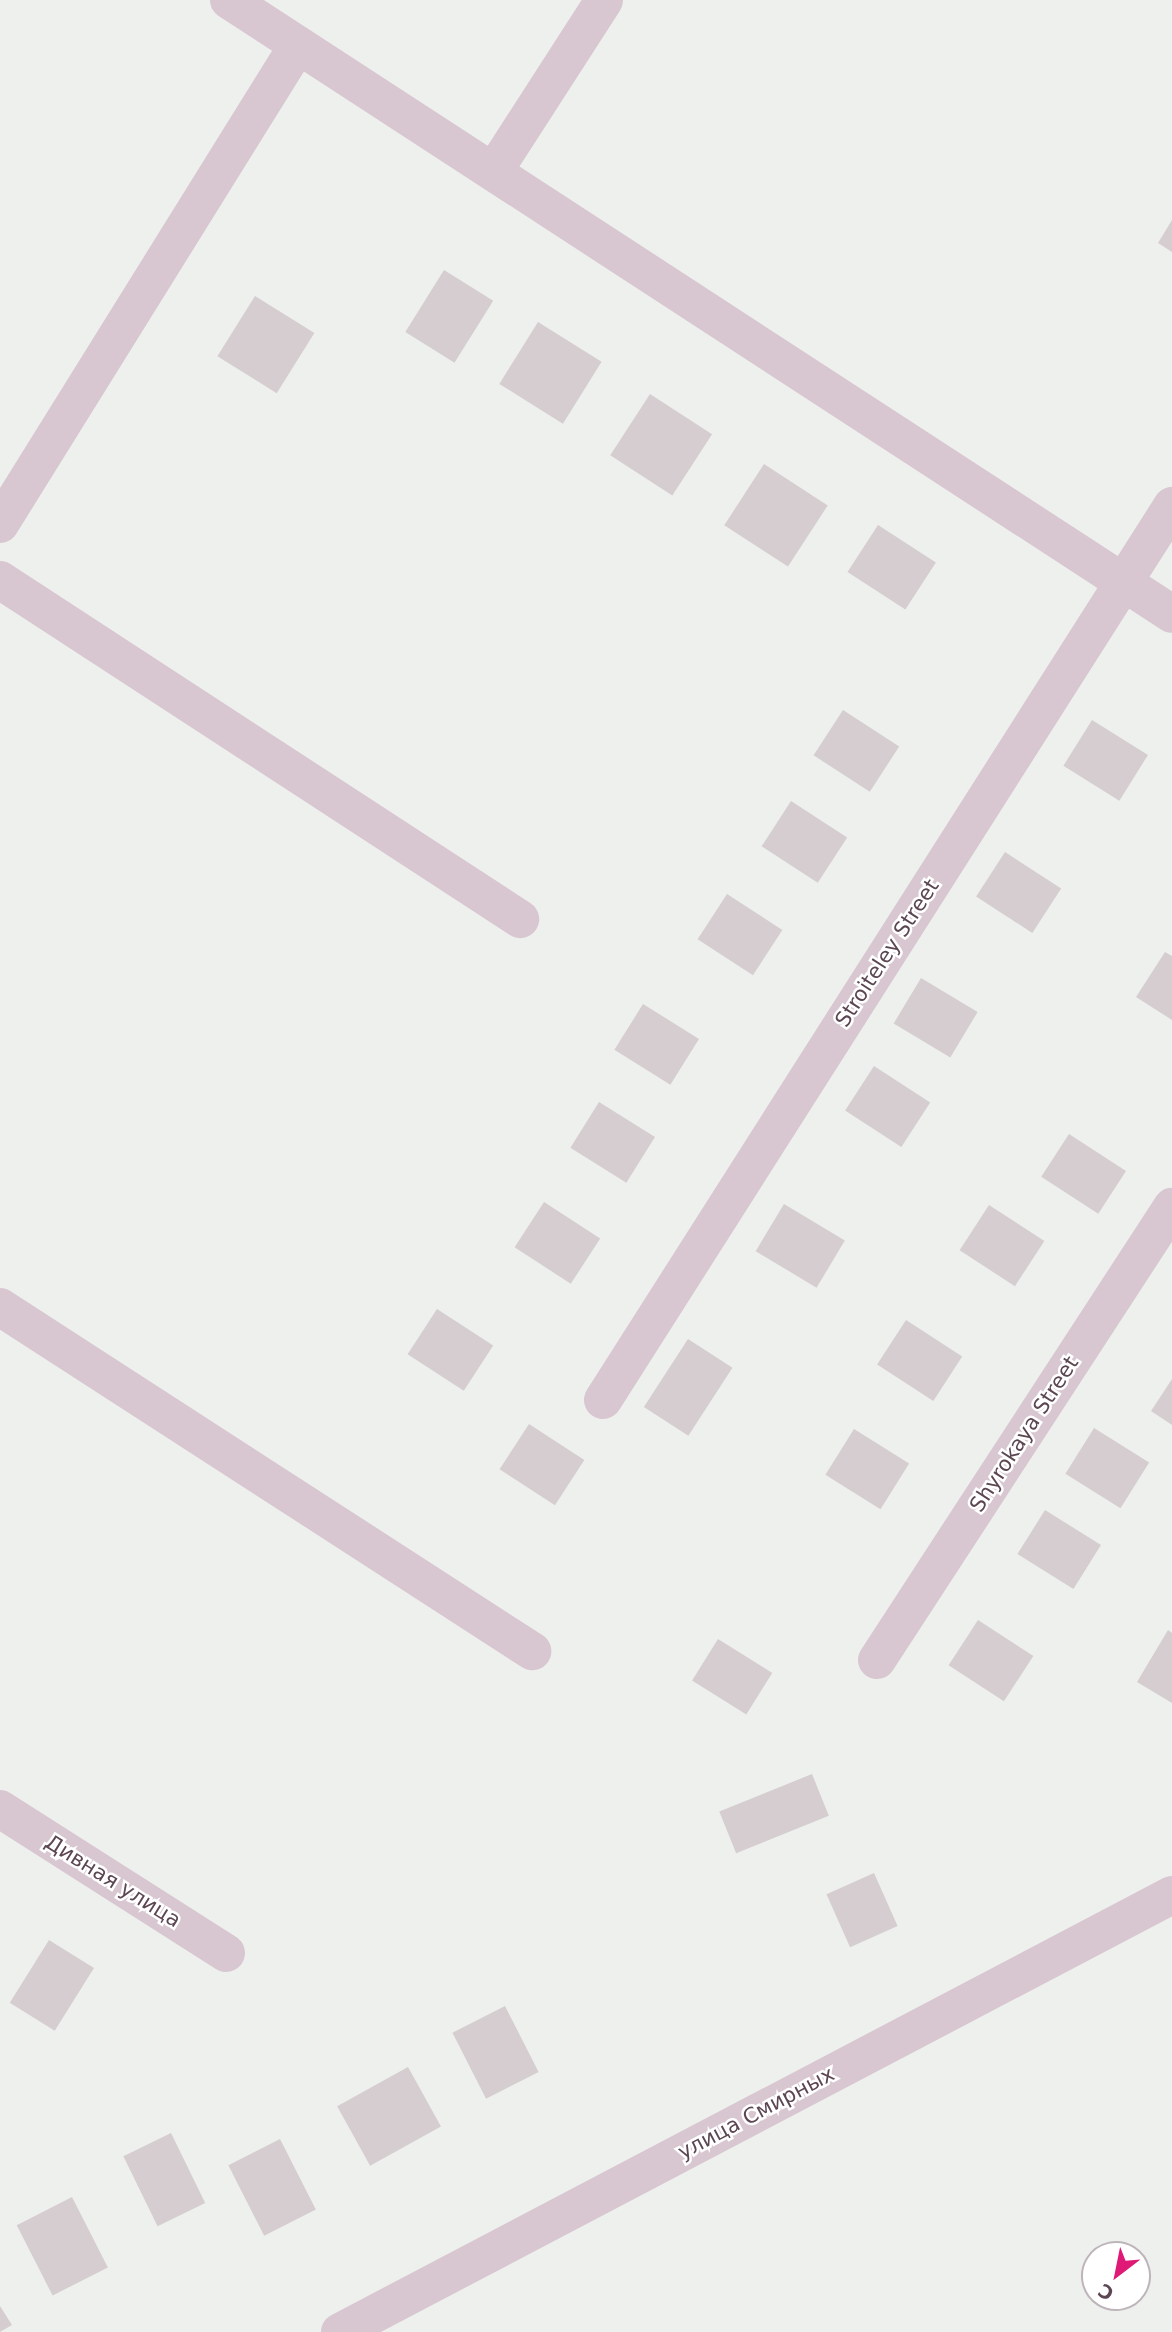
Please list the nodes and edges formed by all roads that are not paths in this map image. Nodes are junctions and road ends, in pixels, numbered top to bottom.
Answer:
1 (229, 0) edge
2 (604, 0) edge
3 (298, 46) junction
4 (494, 171) junction
5 (1172, 506) edge
6 (0, 524) edge
7 (0, 580) edge
8 (1124, 582) junction
9 (1172, 614) edge
10 (520, 919) dead end
11 (1172, 1208) edge
12 (0, 1307) edge
13 (603, 1400) dead end
14 (532, 1651) dead end
15 (877, 1660) dead end
16 (0, 1809) edge
17 (1172, 1895) edge
18 (226, 1953) dead end
19 (340, 2332) edge

1 - 3 street
2 - 4 street
3 - 4 street
3 - 6 street
4 - 8 street
5 - 8 street, Stroiteley Street
7 - 10 street
8 - 9 street
8 - 13 street, Stroiteley Street
11 - 15 street, Shyrokaya Street
12 - 14 street
16 - 18 street, Дивная улица
17 - 19 street, улица Смирных

